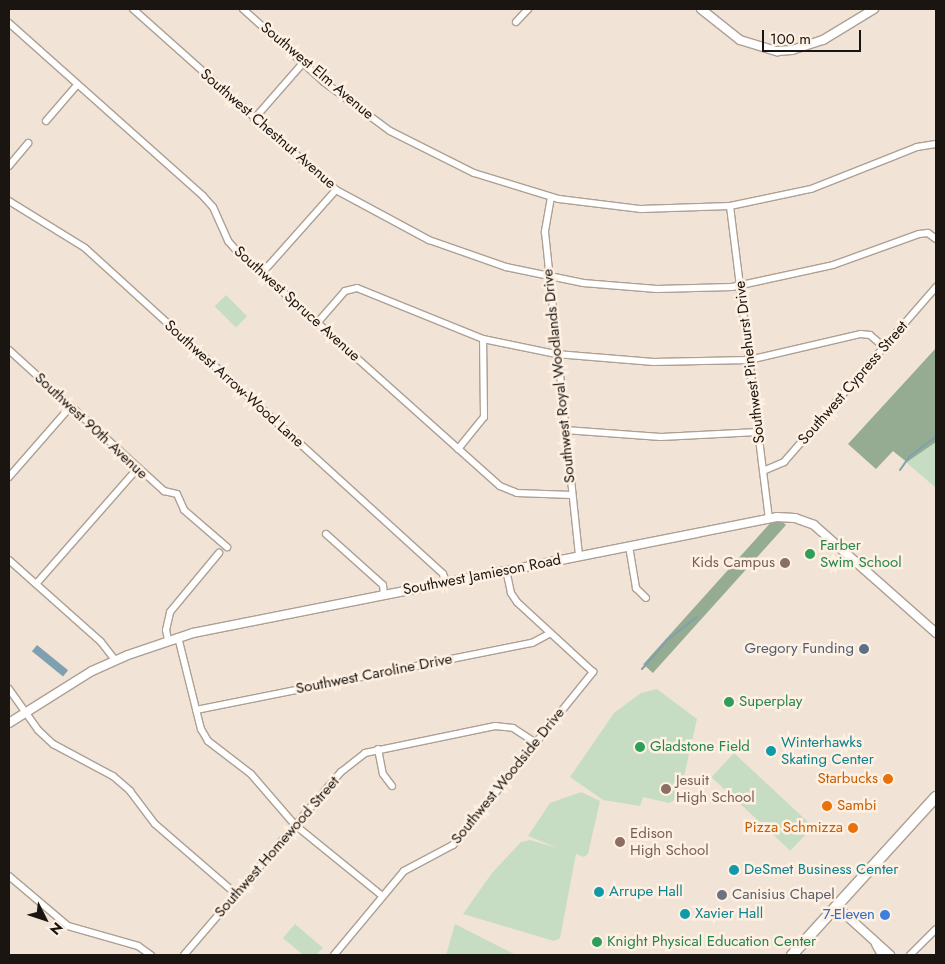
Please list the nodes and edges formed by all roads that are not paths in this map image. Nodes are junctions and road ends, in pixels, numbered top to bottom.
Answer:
1 (133, 9) edge
2 (243, 9) edge
3 (528, 9) edge
4 (701, 9) edge
5 (874, 9) edge
6 (516, 22) dead end
7 (9, 23) edge
8 (303, 63) junction
9 (77, 85) junction
10 (254, 119) junction
11 (46, 121) dead end
12 (28, 143) dead end
13 (936, 144) edge
14 (9, 166) edge
15 (336, 190) junction
16 (551, 197) junction
17 (9, 201) edge
18 (730, 206) junction
19 (936, 239) edge
20 (263, 272) junction
21 (549, 278) junction
22 (740, 286) junction
23 (936, 287) edge
24 (318, 322) junction
25 (484, 339) junction
26 (884, 347) junction
27 (9, 350) edge
28 (556, 354) junction
29 (749, 360) junction
30 (70, 407) junction
31 (565, 430) junction
32 (758, 432) junction
33 (458, 449) junction
34 (137, 469) junction
35 (763, 471) junction
36 (9, 477) edge
37 (572, 495) junction
38 (769, 518) junction
39 (326, 534) dead end
40 (629, 546) junction
41 (227, 547) dead end
42 (219, 554) dead end
43 (579, 556) junction
44 (9, 560) edge
45 (506, 570) junction
46 (446, 581) junction
47 (36, 584) junction
48 (384, 594) junction
49 (646, 598) dead end
50 (936, 632) edge
51 (551, 633) junction
52 (178, 637) junction
53 (168, 640) junction
54 (115, 660) junction
55 (9, 689) edge
56 (196, 710) junction
57 (25, 713) junction
58 (9, 723) edge
59 (536, 742) junction
60 (378, 749) junction
61 (392, 786) dead end
62 (936, 797) edge
63 (295, 825) junction
64 (9, 876) edge
65 (236, 894) junction
66 (381, 896) junction
67 (836, 906) junction
68 (936, 929) edge
69 (876, 944) junction
70 (151, 955) edge
71 (184, 955) edge
72 (334, 955) edge
73 (792, 955) edge
74 (882, 955) edge
75 (890, 955) edge
76 (910, 955) edge

1 - 10 street, Southwest Chestnut Avenue
2 - 8 street, Southwest Elm Avenue
3 - 6 street
4 - 5 street
7 - 9 street, Southwest Spruce Avenue
8 - 10 street
8 - 16 street, Southwest Elm Avenue
9 - 11 street
9 - 20 street, Southwest Spruce Avenue
10 - 15 street, Southwest Chestnut Avenue
12 - 14 street
13 - 18 street, Southwest Elm Avenue
15 - 20 street
15 - 21 street, Southwest Chestnut Avenue
16 - 18 street, Southwest Elm Avenue
16 - 21 street, Southwest Royal Woodlands Drive
17 - 46 street, Southwest Arrow-Wood Lane
18 - 22 street, Southwest Pinehurst Drive
19 - 22 street, Southwest Chestnut Avenue
20 - 24 street, Southwest Spruce Avenue
21 - 22 street, Southwest Chestnut Avenue
21 - 28 street, Southwest Royal Woodlands Drive
22 - 29 street, Southwest Pinehurst Drive
23 - 26 street, Southwest Cypress Street
24 - 25 street
24 - 33 street, Southwest Spruce Avenue
25 - 28 street
25 - 33 street
26 - 29 street
26 - 35 street, Southwest Cypress Street
27 - 30 street, Southwest 90th Avenue
28 - 29 street
28 - 31 street, Southwest Royal Woodlands Drive
29 - 32 street, Southwest Pinehurst Drive
30 - 34 street, Southwest 90th Avenue
30 - 36 street
31 - 32 street
31 - 37 street, Southwest Royal Woodlands Drive
32 - 35 street, Southwest Pinehurst Drive
33 - 37 street, Southwest Spruce Avenue
34 - 41 street, Southwest 90th Avenue
34 - 47 street
35 - 38 street, Southwest Pinehurst Drive
37 - 43 street, Southwest Royal Woodlands Drive
38 - 40 street, Southwest Jamieson Road
38 - 50 street, Southwest Jamieson Road
39 - 48 street
40 - 43 street, Southwest Jamieson Road
40 - 49 street
42 - 53 street
43 - 45 street, Southwest Jamieson Road
44 - 47 street
45 - 46 street, Southwest Jamieson Road
45 - 51 street
46 - 48 street, Southwest Jamieson Road
47 - 54 street
48 - 52 street, Southwest Jamieson Road
51 - 56 street, Southwest Caroline Drive
51 - 59 street, Southwest Woodside Drive
52 - 53 street, Southwest Jamieson Road
52 - 56 street
53 - 54 street, Southwest Jamieson Road
54 - 57 street, Southwest Jamieson Road
55 - 57 street
56 - 63 street
57 - 58 street, Southwest Jamieson Road
57 - 65 street
59 - 60 street, Southwest Homewood Street
59 - 66 street, Southwest Woodside Drive
60 - 61 street
60 - 63 street, Southwest Homewood Street
62 - 67 main road
63 - 65 street, Southwest Homewood Street
63 - 66 street
64 - 70 street
65 - 71 street, Southwest Homewood Street
66 - 72 street, Southwest Woodside Drive
67 - 69 street
67 - 73 main road
68 - 76 street
69 - 74 street
69 - 75 street

